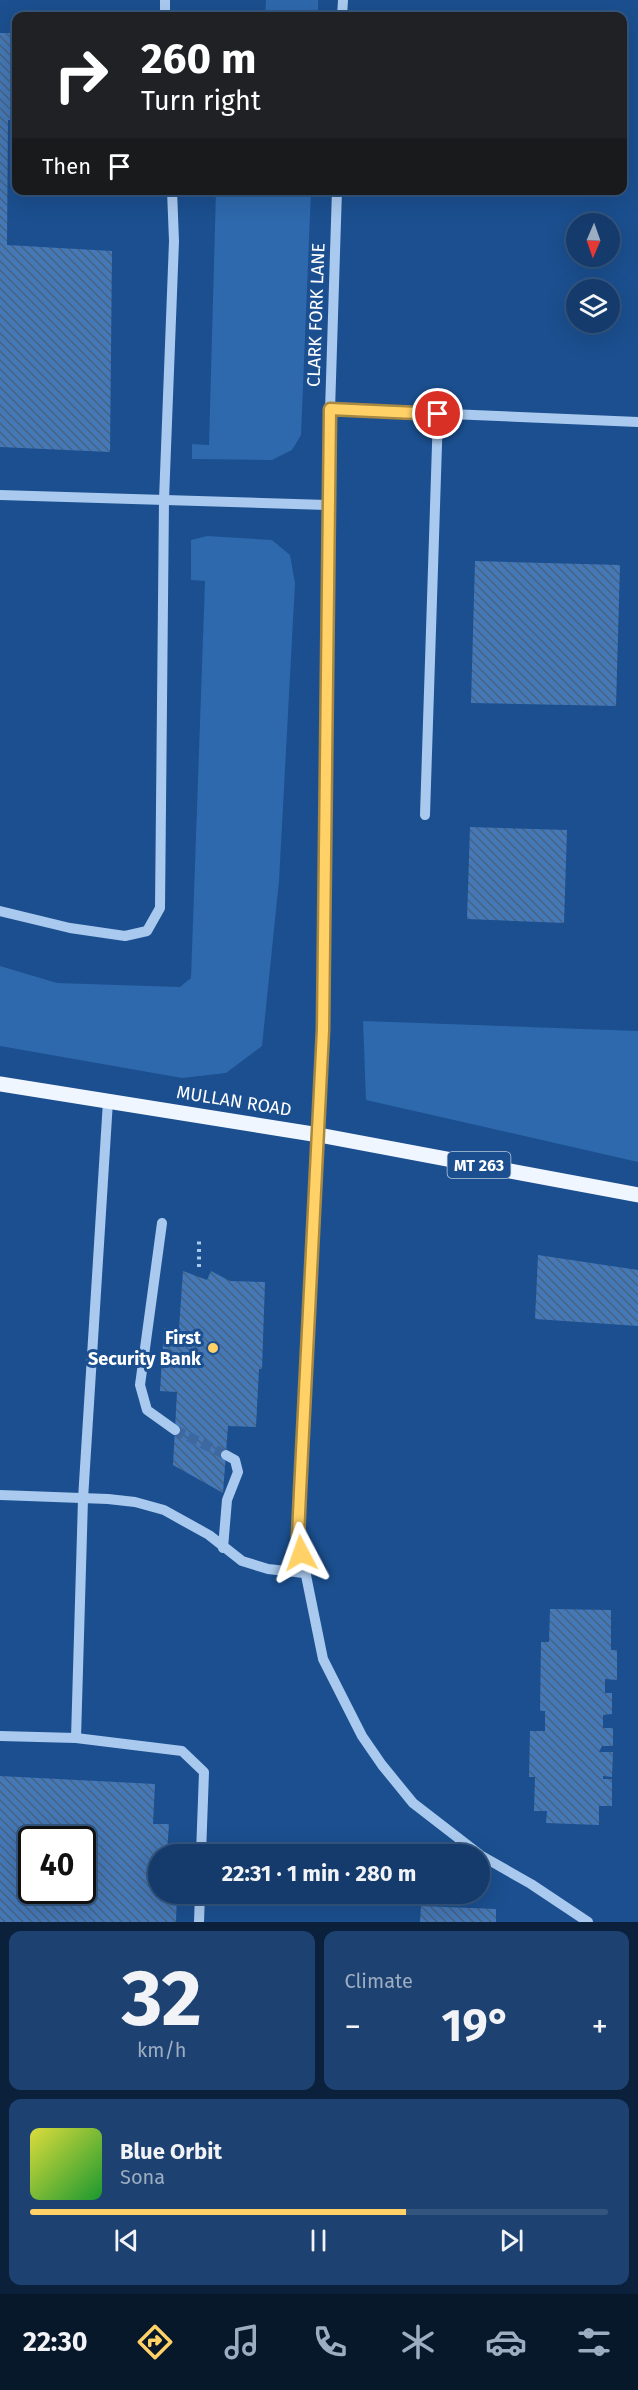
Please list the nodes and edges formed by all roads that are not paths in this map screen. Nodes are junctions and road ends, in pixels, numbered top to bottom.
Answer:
1 (172, 195) edge
2 (337, 195) edge
3 (330, 409) junction
4 (438, 414) junction
5 (638, 422) edge
6 (0, 495) edge
7 (164, 500) junction
8 (327, 505) junction
9 (425, 815) dead end
10 (0, 911) edge
11 (0, 1084) edge
12 (108, 1101) junction
13 (319, 1135) junction
14 (638, 1195) edge
15 (162, 1223) dead end
16 (175, 1430) tunnel mouth
17 (226, 1455) tunnel mouth
18 (0, 1495) edge
19 (83, 1499) junction
20 (223, 1548) junction
21 (304, 1573) junction
22 (0, 1736) edge
23 (76, 1738) junction
24 (201, 1844) edge
25 (466, 1844) edge
26 (490, 1860) edge
27 (200, 1904) edge
28 (199, 1922) edge
29 (588, 1922) edge

1 - 7 street
2 - 3 street, CLARK FORK LANE
3 - 4 street
3 - 8 street, CLARK FORK LANE
4 - 5 street
4 - 9 street
6 - 7 street
7 - 8 street
7 - 10 street
8 - 13 street, CLARK FORK LANE
11 - 12 main road, MULLAN ROAD / MT 263
12 - 13 main road, MULLAN ROAD / MT 263
12 - 19 street
13 - 14 main road, MULLAN ROAD / MT 263
13 - 21 street, CLARK FORK LANE
15 - 16 street
17 - 20 street
18 - 19 street
19 - 20 street
19 - 23 street
20 - 21 street
21 - 25 street, CLARK FORK LANE
22 - 23 street
23 - 24 street
26 - 29 street, CLARK FORK LANE
27 - 28 street

